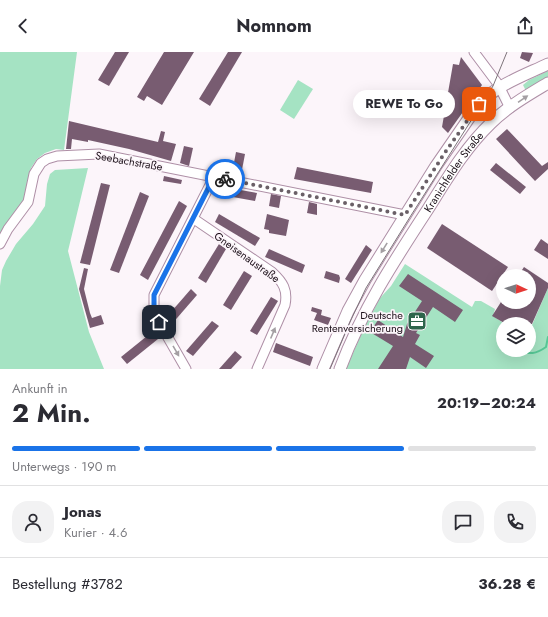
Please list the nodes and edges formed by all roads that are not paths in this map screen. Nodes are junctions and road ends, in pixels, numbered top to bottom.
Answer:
1 (474, 52) edge
2 (548, 64) edge
3 (548, 83) edge
4 (500, 88) junction
5 (510, 108) junction
6 (214, 177) junction
7 (405, 215) junction
8 (194, 219) junction
9 (419, 223) junction
10 (0, 244) edge
11 (186, 369) edge
12 (258, 369) edge
13 (323, 369) edge
14 (340, 369) edge

1 - 4 street
2 - 4 main road, Kranichfelder Straße
5 -> 3 main road, Kranichfelder Straße
4 - 5 street
4 - 7 main road, Kranichfelder Straße
5 - 9 main road, Kranichfelder Straße
6 - 7 street, Seebachstraße
6 - 8 street
6 - 10 street, Seebachstraße
7 - 9 main road
7 -> 13 main road, Kranichfelder Straße
8 -> 11 street
12 -> 8 street, Gneisenaustraße
9 - 14 main road, Kranichfelder Straße

